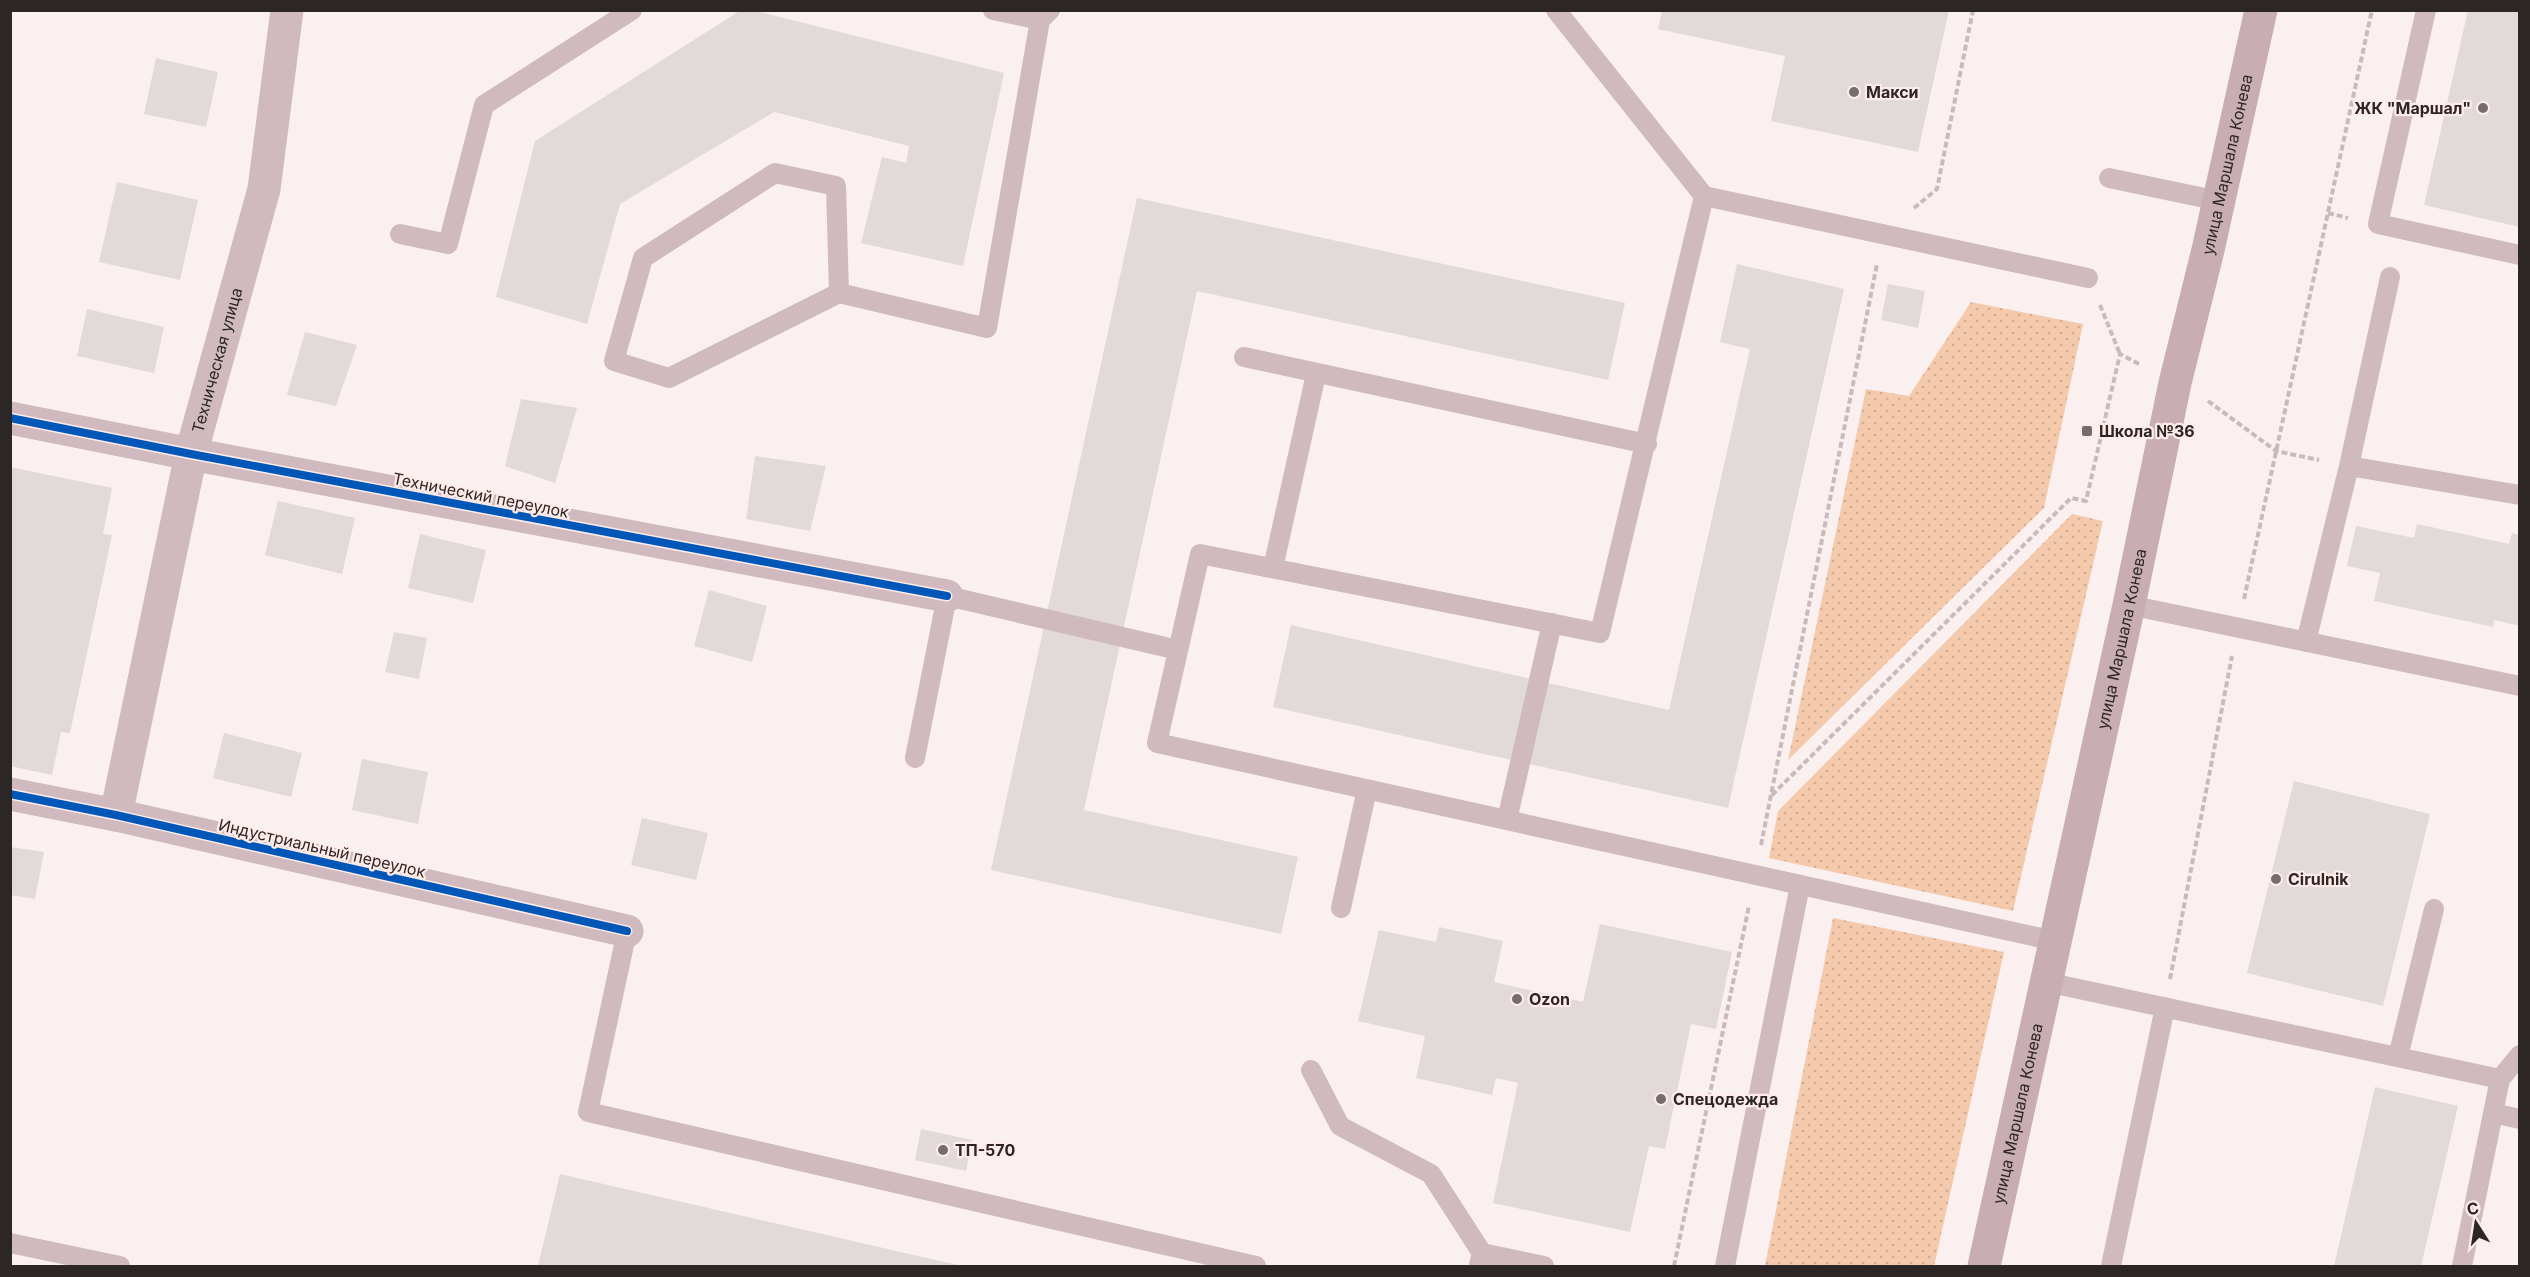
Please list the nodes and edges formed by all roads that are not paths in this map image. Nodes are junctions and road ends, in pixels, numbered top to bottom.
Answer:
1 (287, 10) edge
2 (632, 10) edge
3 (993, 10) edge
4 (1556, 10) edge
5 (2261, 10) edge
6 (2426, 10) edge
7 (1045, 15) edge
8 (2109, 178) dead end
9 (1704, 196) junction
10 (2219, 201) junction
11 (400, 234) dead end
12 (2520, 255) edge
13 (2390, 277) dead end
14 (2088, 278) road end
15 (839, 293) junction
16 (1244, 357) dead end
17 (1316, 374) junction
18 (10, 418) edge
19 (1647, 444) junction
20 (191, 454) junction
21 (2349, 466) junction
22 (2520, 495) edge
23 (1273, 568) junction
24 (947, 596) junction
25 (2129, 605) junction
26 (1552, 623) junction
27 (2306, 642) junction
28 (1178, 650) junction
29 (2520, 686) edge
30 (915, 758) dead end
31 (1367, 789) junction
32 (10, 794) edge
33 (116, 815) junction
34 (1507, 820) junction
35 (1800, 885) junction
36 (1341, 908) dead end
37 (2434, 909) dead end
38 (627, 931) joint
39 (2055, 941) junction
40 (2046, 982) junction
41 (2165, 1007) junction
42 (2520, 1055) edge
43 (2398, 1057) junction
44 (1311, 1070) dead end
45 (2500, 1079) junction
46 (2493, 1113) junction
47 (2520, 1119) edge
48 (10, 1242) edge
49 (1480, 1260) edge
50 (120, 1266) edge
51 (1257, 1266) edge
52 (1544, 1266) edge
53 (1725, 1266) edge
54 (1984, 1266) edge
55 (2111, 1266) edge
56 (2462, 1266) edge

1 - 20 street, Техническая улица
2 - 11 lane
3 - 7 lane
4 - 9 lane
5 - 10 main road, улица Маршала Конева
6 - 12 lane
7 - 15 lane
8 - 10 lane
9 - 14 lane
9 - 19 lane
10 - 25 main road, улица Маршала Конева
13 - 21 lane
15 - 15 lane
16 - 17 lane
17 - 19 lane
17 - 23 lane
18 - 20 street, Технический переулок
19 - 26 lane
20 - 24 street, Технический переулок
20 - 33 street, Техническая улица
21 - 22 lane
21 - 27 lane
23 - 26 lane
23 - 28 lane
24 - 28 lane
24 - 30 lane
25 - 27 lane
25 - 39 main road, улица Маршала Конева
26 - 34 lane
27 - 29 lane
28 - 31 lane
31 - 34 lane
31 - 36 lane
32 - 33 street, Индустриальный переулок
33 - 38 street, Индустриальный переулок
34 - 35 lane
35 - 39 lane
35 - 53 lane
37 - 43 lane
38 - 51 lane
39 - 40 main road, улица Маршала Конева
40 - 41 lane
40 - 54 main road, улица Маршала Конева
41 - 43 lane
41 - 55 lane
42 - 45 lane
43 - 45 lane
44 - 49 lane
45 - 46 lane
46 - 47 lane
46 - 56 lane
48 - 50 lane
49 - 52 lane

